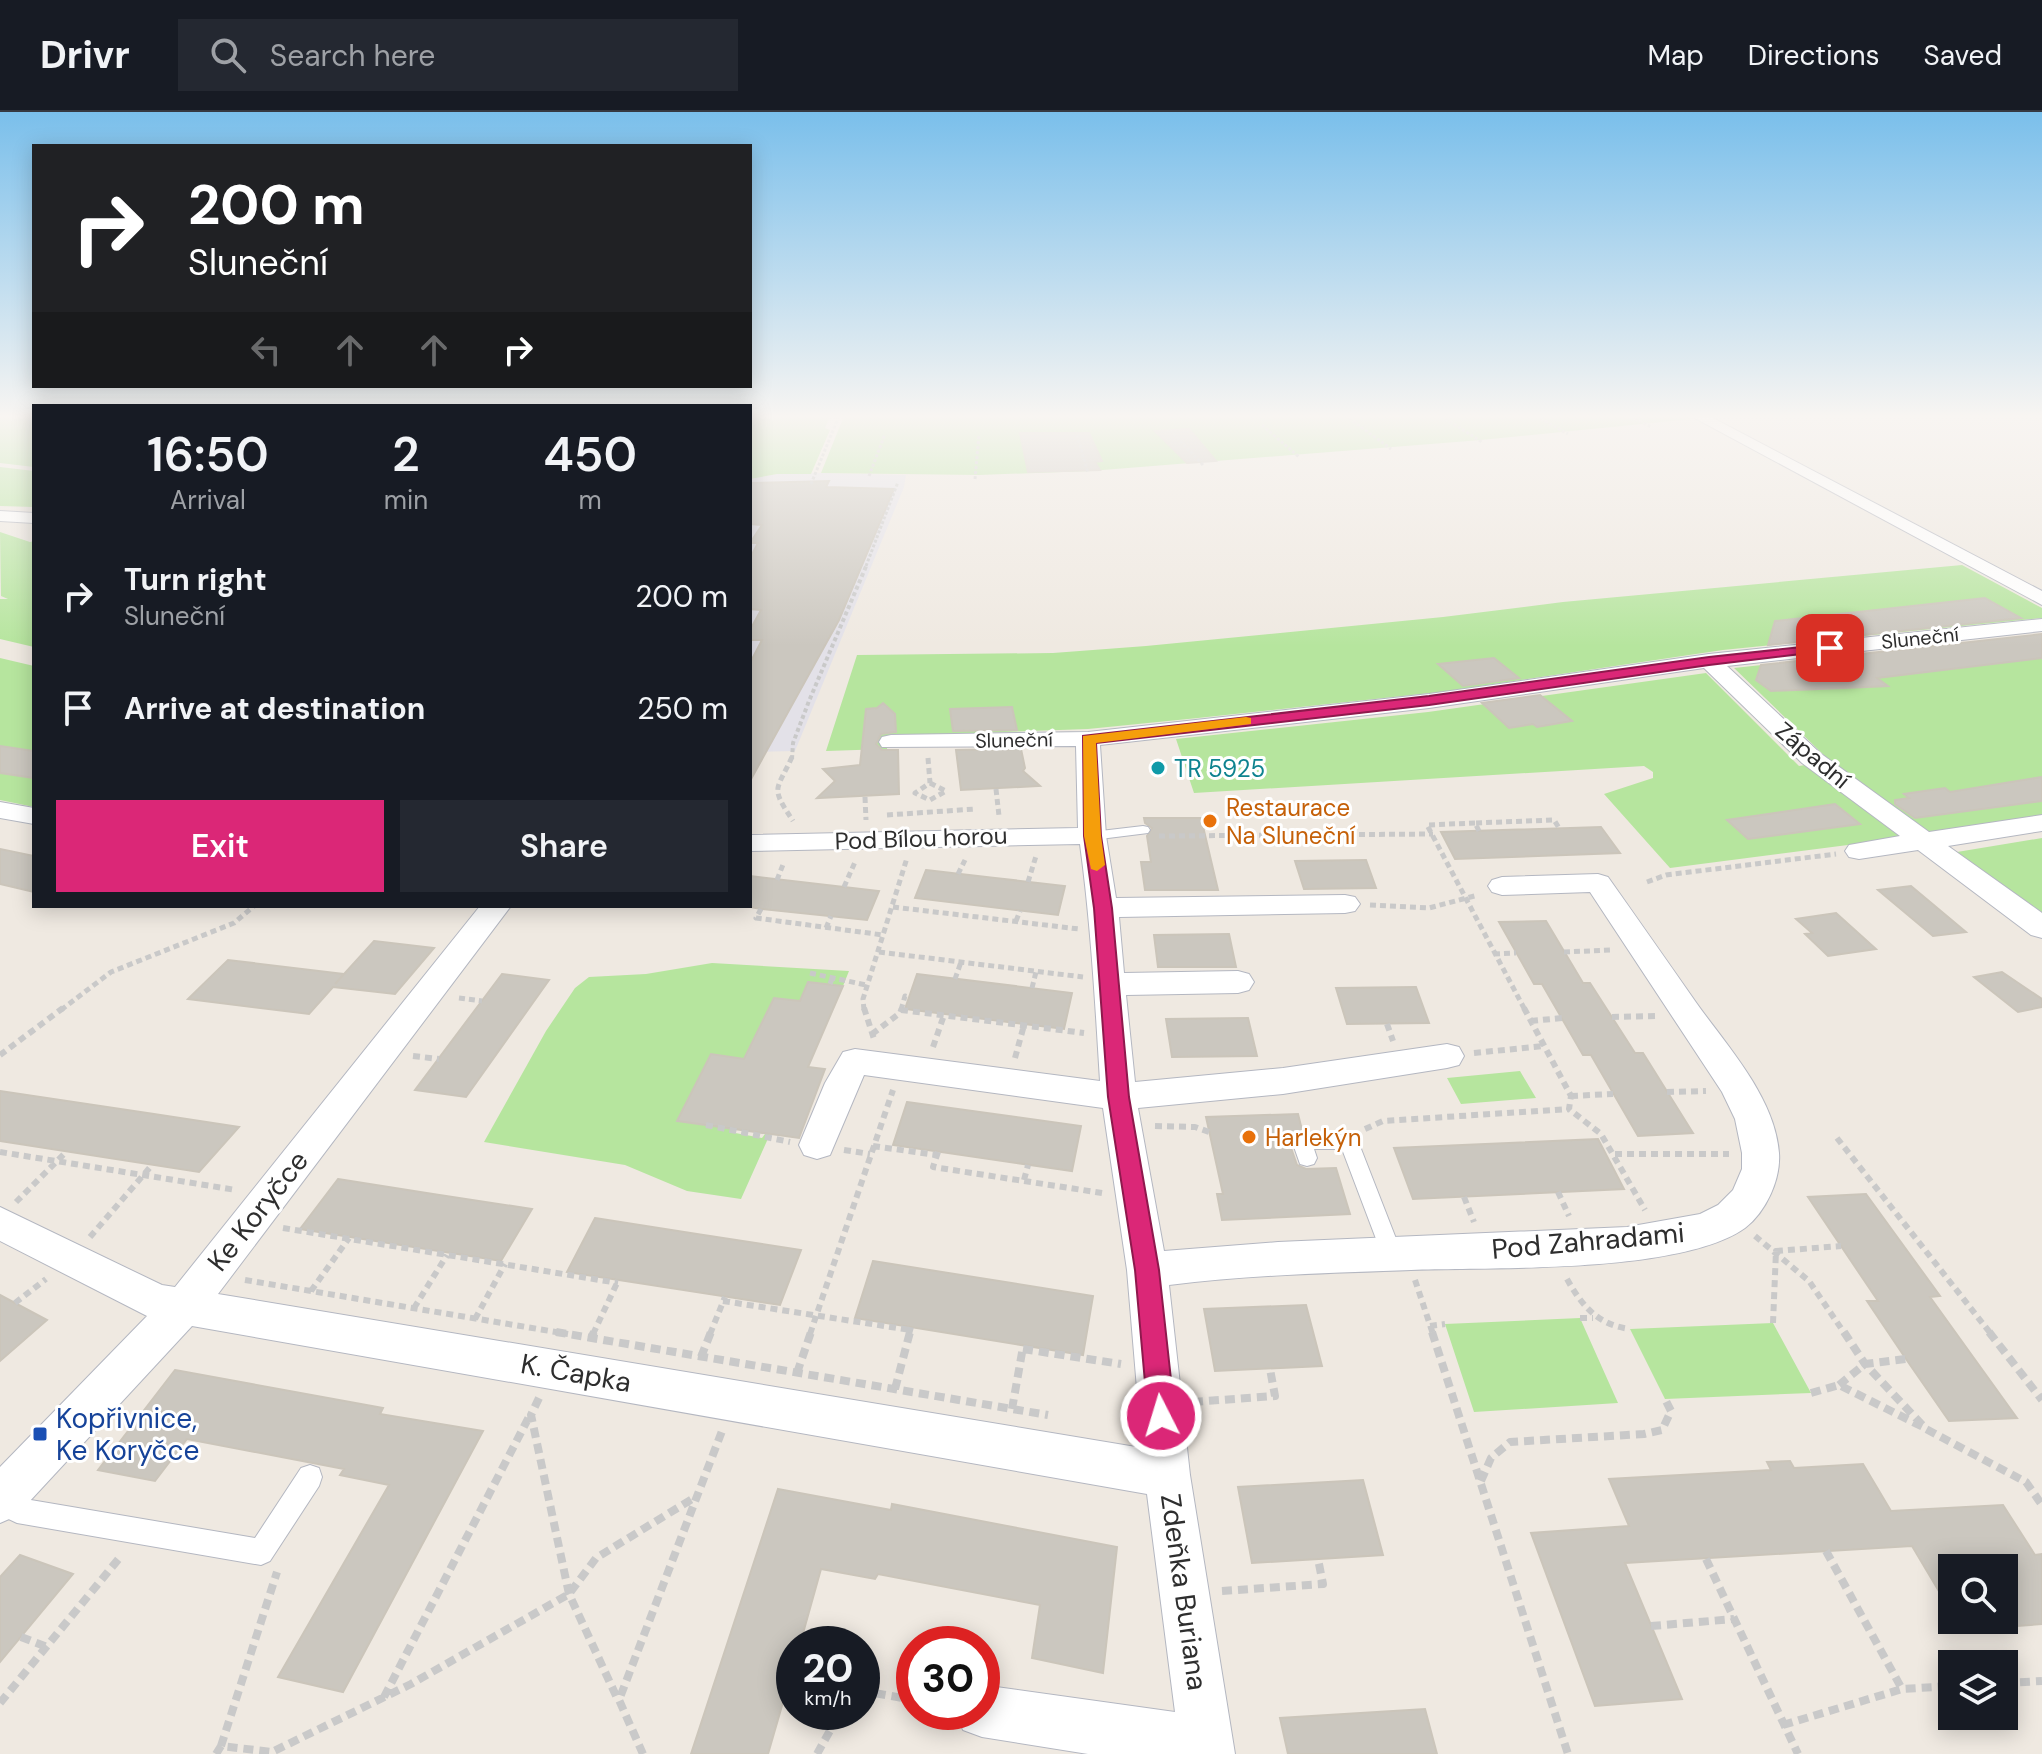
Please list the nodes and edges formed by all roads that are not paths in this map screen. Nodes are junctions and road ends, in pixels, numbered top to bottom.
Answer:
1 (1842, 493) edge
2 (0, 516) edge
3 (32, 518) edge
4 (2042, 599) edge
5 (2042, 625) edge
6 (1709, 661) junction
7 (1088, 739) junction
8 (891, 742) dead end
9 (0, 810) edge
10 (32, 816) edge
11 (2042, 823) edge
12 (1143, 830) road end
13 (1092, 836) junction
14 (1925, 842) junction
15 (752, 843) edge
16 (1859, 851) road end
17 (1502, 886) road end
18 (1345, 904) road end
19 (494, 908) edge
20 (1095, 919) junction
21 (2042, 928) edge
22 (1100, 981) junction
23 (1238, 982) dead end
24 (1447, 1056) road end
25 (1119, 1097) junction
26 (817, 1145) dead end
27 (1307, 1158) dead end
28 (6, 1214) edge
29 (1398, 1254) junction
30 (1147, 1270) junction
31 (184, 1306) junction
32 (1167, 1475) junction
33 (310, 1477) dead end
34 (0, 1501) edge
35 (1000, 1714) edge
36 (1206, 1744) edge

1 - 4 street
2 - 3 street
5 - 6 street, Sluneční
6 - 7 street, Sluneční
6 - 14 street, Západní
7 - 8 street, Sluneční
7 - 13 street, Zdeňka Buriana
9 - 10 street
11 - 14 street
12 - 13 lane
13 - 15 street, Pod Bílou horou
13 - 20 street, Zdeňka Buriana
14 - 16 street
14 - 21 street, Západní
17 - 29 street, Pod Zahradami
18 - 20 street
19 - 31 street, Ke Koryčce
20 - 22 street, Zdeňka Buriana
22 - 23 street
22 - 25 street, Zdeňka Buriana
24 - 25 street
25 - 26 street
25 - 30 street, Zdeňka Buriana
27 - 29 lane
28 - 31 street, K. Čapka
29 - 30 street, Pod Zahradami
30 - 32 street, Zdeňka Buriana
31 - 32 street, K. Čapka
31 - 34 street, Ke Koryčce
32 - 36 street, Zdeňka Buriana
33 - 34 lane
35 - 36 street

